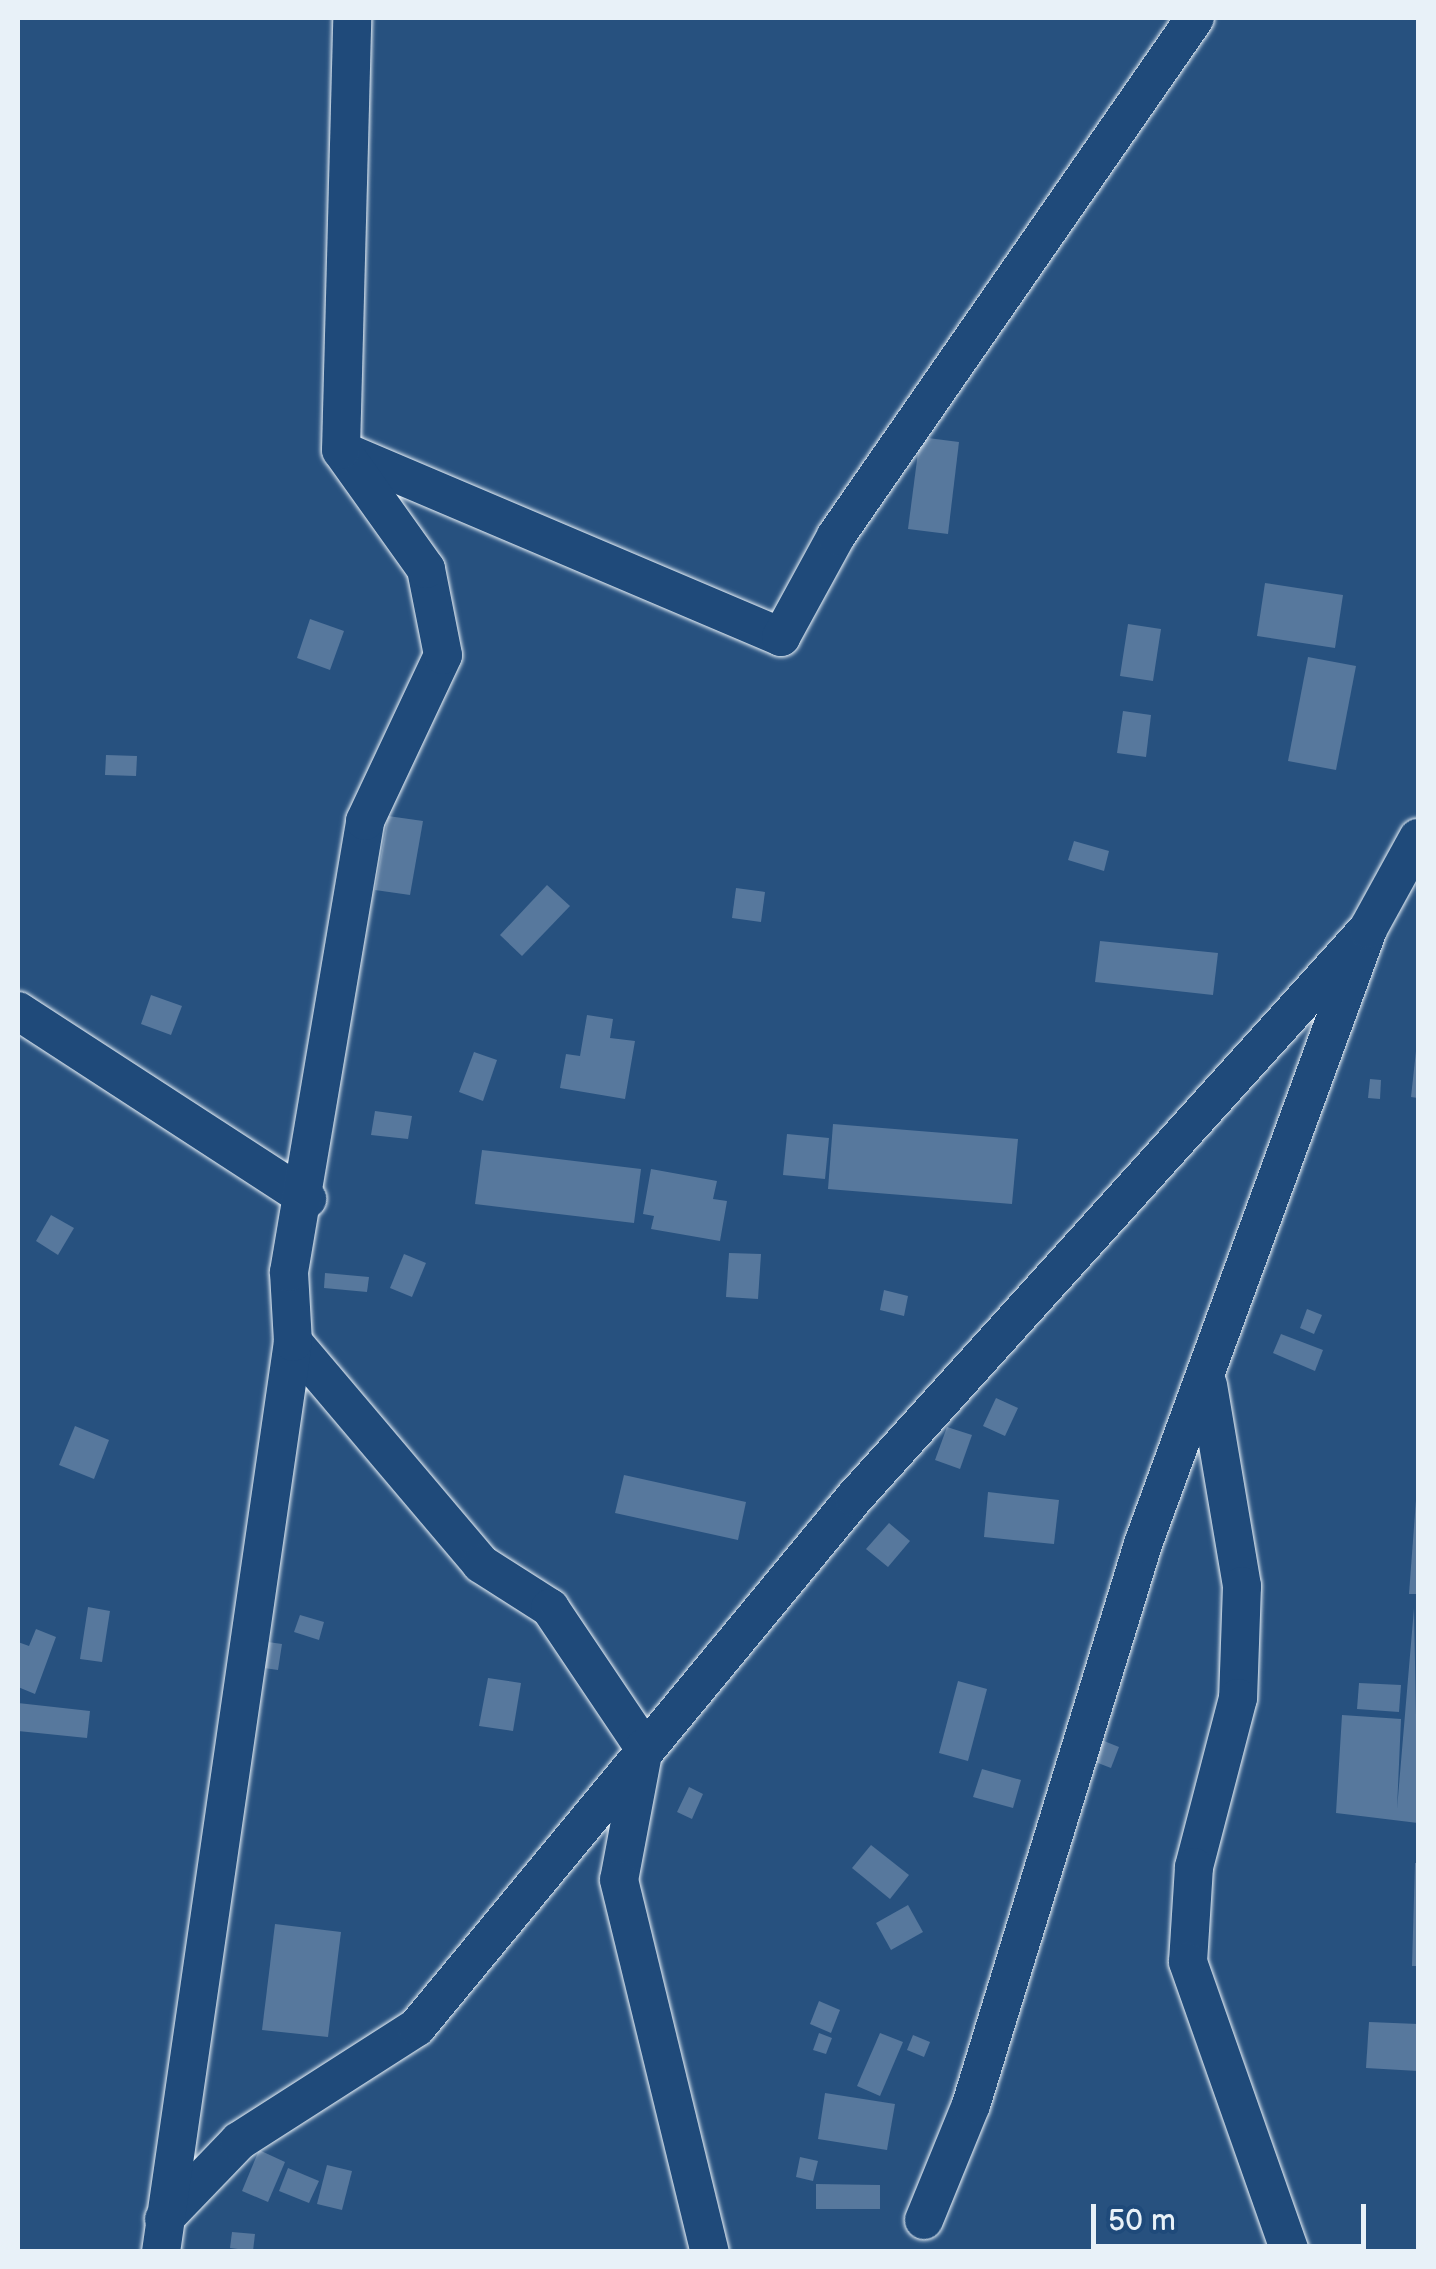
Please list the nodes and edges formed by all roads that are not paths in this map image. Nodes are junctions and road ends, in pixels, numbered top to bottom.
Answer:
1 (352, 18) edge
2 (1196, 18) edge
3 (340, 450) junction
4 (1418, 838) edge
5 (1368, 929) junction
6 (18, 1011) edge
7 (307, 1199) junction
8 (292, 1342) junction
9 (1208, 1382) junction
10 (644, 1748) junction
11 (924, 2220) dead end
12 (163, 2234) edge
13 (137, 2252) edge
14 (710, 2252) edge
15 (1290, 2252) edge

1 - 3 street
2 - 3 street
3 - 7 street
4 - 5 street
5 - 9 street
5 - 10 street
6 - 7 street
7 - 8 street
8 - 10 street
8 - 12 street
9 - 11 street
9 - 15 street
10 - 12 street
10 - 14 street
12 - 13 street

